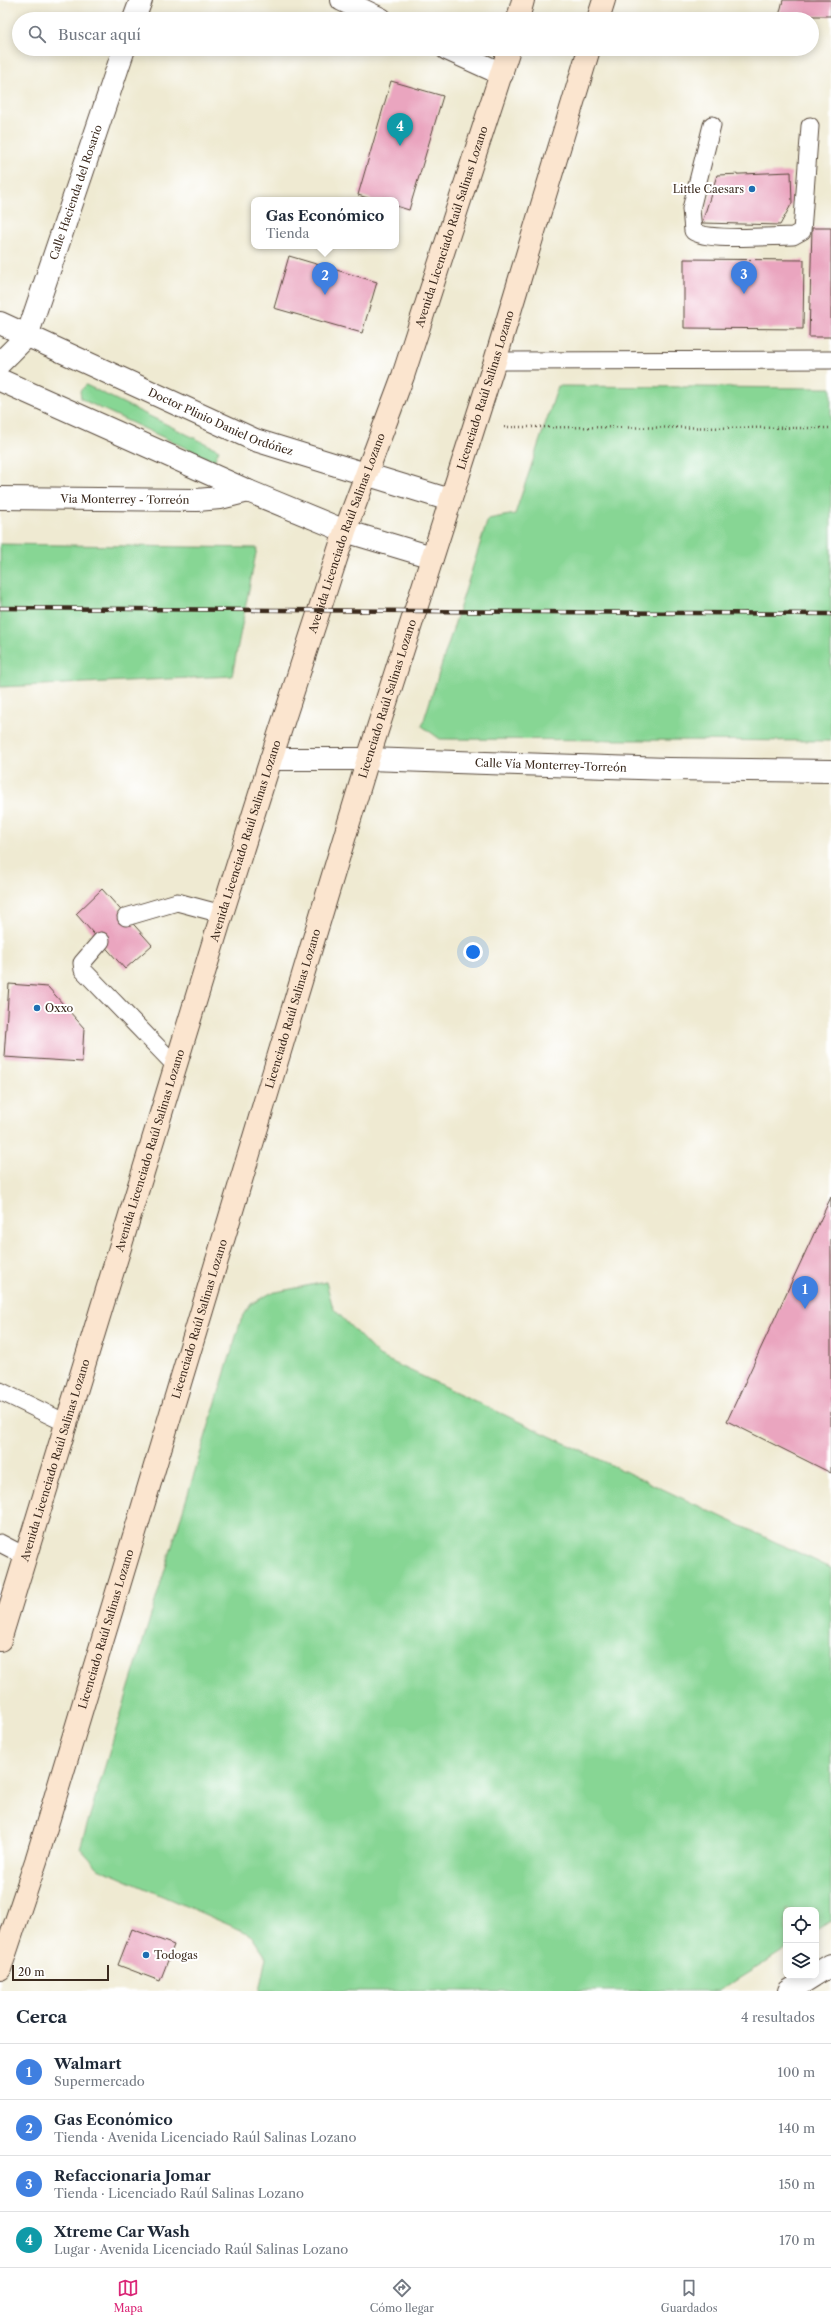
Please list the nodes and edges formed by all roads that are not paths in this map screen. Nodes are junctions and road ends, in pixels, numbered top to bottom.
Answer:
1 (141, 0) edge
2 (342, 0) edge
3 (523, 0) edge
4 (604, 0) edge
5 (137, 12) edge
6 (367, 12) edge
7 (520, 12) edge
8 (600, 12) edge
9 (122, 56) edge
10 (462, 56) edge
11 (507, 56) edge
12 (587, 56) edge
13 (502, 74) junction
14 (712, 125) dead end
15 (810, 126) dead end
16 (0, 323) edge
17 (27, 336) junction
18 (831, 360) edge
19 (495, 361) junction
20 (0, 363) edge
21 (0, 380) edge
22 (366, 476) junction
23 (248, 491) junction
24 (0, 498) edge
25 (450, 500) junction
26 (345, 531) junction
27 (432, 557) junction
28 (271, 759) junction
29 (368, 759) junction
30 (831, 771) edge
31 (222, 914) junction
32 (126, 917) dead end
33 (100, 941) dead end
34 (176, 1066) junction
35 (0, 1391) edge
36 (66, 1423) junction
37 (0, 1543) edge
38 (25, 1556) junction
39 (0, 1640) edge
40 (831, 1965) edge
41 (0, 1969) edge
42 (819, 1972) edge
43 (808, 1979) edge
44 (789, 1991) edge

1 - 5 street
2 - 6 street
3 - 7 main road
4 - 8 main road
9 - 17 street, Calle Hacienda del Rosario
10 - 13 street
11 - 13 main road, Avenida Licenciado Raúl Salinas Lozano
12 - 19 main road, Licenciado Raúl Salinas Lozano
13 - 22 main road, Avenida Licenciado Raúl Salinas Lozano
14 - 15 lane
16 - 17 street, Doctor Plinio Daniel Ordóñez
17 - 20 street
17 - 22 street, Doctor Plinio Daniel Ordóñez
18 - 19 lane
19 - 25 main road, Licenciado Raúl Salinas Lozano
21 - 23 street
22 - 25 street, Doctor Plinio Daniel Ordóñez
22 - 26 main road, Avenida Licenciado Raúl Salinas Lozano
23 - 24 street, Via Monterrey - Torreón
23 - 26 street
25 - 27 main road, Licenciado Raúl Salinas Lozano
26 - 27 street
26 - 28 main road, Avenida Licenciado Raúl Salinas Lozano
27 - 29 main road, Licenciado Raúl Salinas Lozano
28 - 29 street, Calle Vía Monterrey-Torreón
28 - 31 main road, Avenida Licenciado Raúl Salinas Lozano
29 - 30 street, Calle Vía Monterrey-Torreón
29 - 41 main road, Licenciado Raúl Salinas Lozano
31 - 32 lane
31 - 34 main road, Avenida Licenciado Raúl Salinas Lozano
33 - 34 lane
34 - 36 main road, Avenida Licenciado Raúl Salinas Lozano
35 - 36 lane
36 - 38 main road, Avenida Licenciado Raúl Salinas Lozano
37 - 38 lane
38 - 39 main road, Avenida Licenciado Raúl Salinas Lozano
40 - 42 street
43 - 44 street

